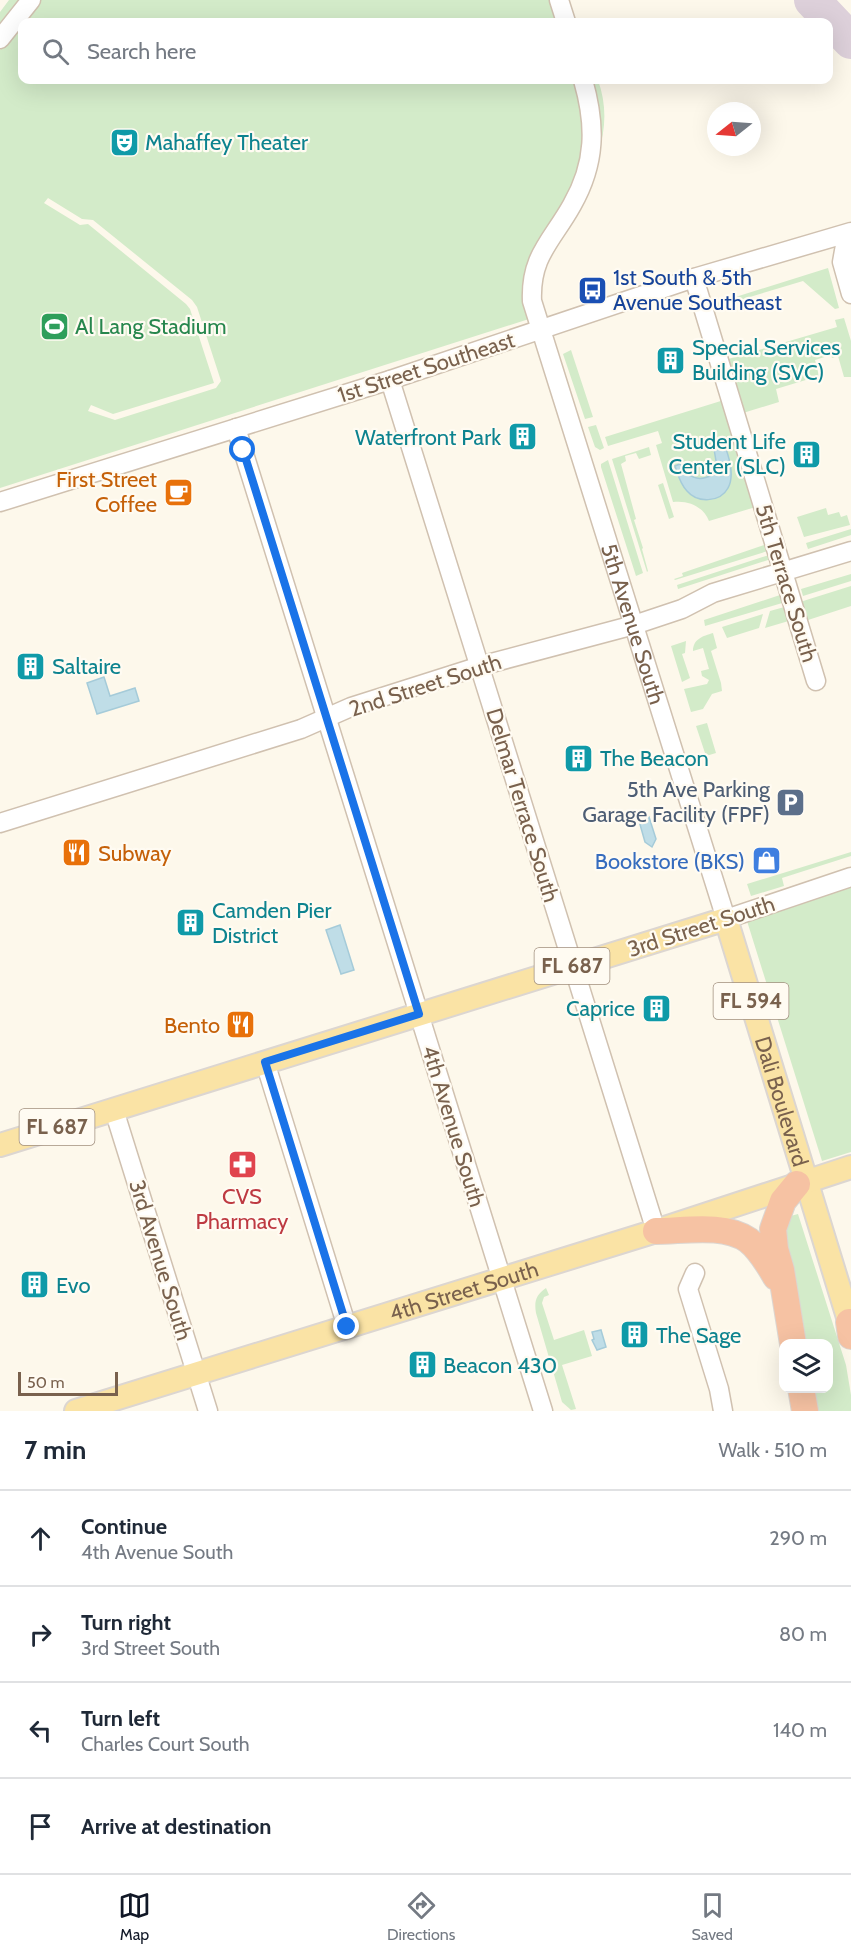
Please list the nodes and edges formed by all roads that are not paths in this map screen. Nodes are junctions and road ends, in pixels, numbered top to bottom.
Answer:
1 (32, 0) edge
2 (559, 0) edge
3 (565, 18) edge
4 (0, 39) edge
5 (584, 84) edge
6 (849, 235) edge
7 (694, 278) junction
8 (851, 294) edge
9 (540, 330) junction
10 (390, 380) junction
11 (236, 428) junction
12 (0, 502) edge
13 (851, 551) edge
14 (783, 571) junction
15 (634, 625) junction
16 (480, 666) junction
17 (816, 681) dead end
18 (327, 717) junction
19 (0, 823) edge
20 (851, 877) edge
21 (726, 919) junction
22 (573, 966) junction
23 (419, 1014) junction
24 (265, 1062) junction
25 (114, 1110) junction
26 (0, 1145) edge
27 (851, 1167) edge
28 (802, 1182) junction
29 (656, 1231) junction
30 (695, 1273) dead end
31 (502, 1279) junction
32 (783, 1288) junction
33 (347, 1327) junction
34 (850, 1328) edge
35 (792, 1339) edge
36 (196, 1374) junction
37 (802, 1393) edge
38 (76, 1411) edge
39 (208, 1411) edge
40 (543, 1411) edge
41 (723, 1411) edge
42 (805, 1411) edge

1 - 4 street
2 - 3 street
5 - 9 street
6 - 7 street, 1st Street Southeast
6 - 8 street
7 - 9 street, 1st Street Southeast
7 - 14 street, 5th Terrace South
9 - 10 street, 1st Street Southeast
9 - 15 street, 5th Avenue South
10 - 11 street, 1st Street Southeast
10 - 16 street, Delmar Terrace South
11 - 12 street, 1st Street Southeast
11 - 18 street, 4th Avenue South
13 - 14 street, 2nd Street South
14 - 15 street, 2nd Street South
14 - 17 street, 5th Terrace South
15 - 16 street, 2nd Street South
15 - 21 street, 5th Avenue South
16 - 18 street, 2nd Street South
16 - 22 street, Delmar Terrace South
18 - 19 street, 2nd Street South
18 - 23 street, 4th Avenue South
20 - 21 street, 3rd Street South
21 - 22 main road, 3rd Street South / FL 687
21 - 28 main road, Dali Boulevard / FL 594
22 - 23 main road, 3rd Street South / FL 687
22 - 29 street, Delmar Terrace South
23 - 24 main road, 3rd Street South / FL 687
23 - 31 street, 4th Avenue South
24 - 25 main road, 3rd Street South / FL 687
24 - 33 street
25 - 26 main road, 3rd Street South / FL 687
25 - 36 street, 3rd Avenue South
27 - 28 main road, 4th Street South
28 - 29 main road, 4th Street South
28 - 32 highway
28 - 34 main road, FL 594
29 - 31 main road, 4th Street South
29 - 32 highway
30 - 41 street
31 - 33 main road, 4th Street South
31 - 40 street, 4th Avenue South
32 - 35 highway
33 - 36 main road, 4th Street South
36 - 38 main road, 4th Street South
36 - 39 street, 3rd Avenue South
37 - 42 highway

